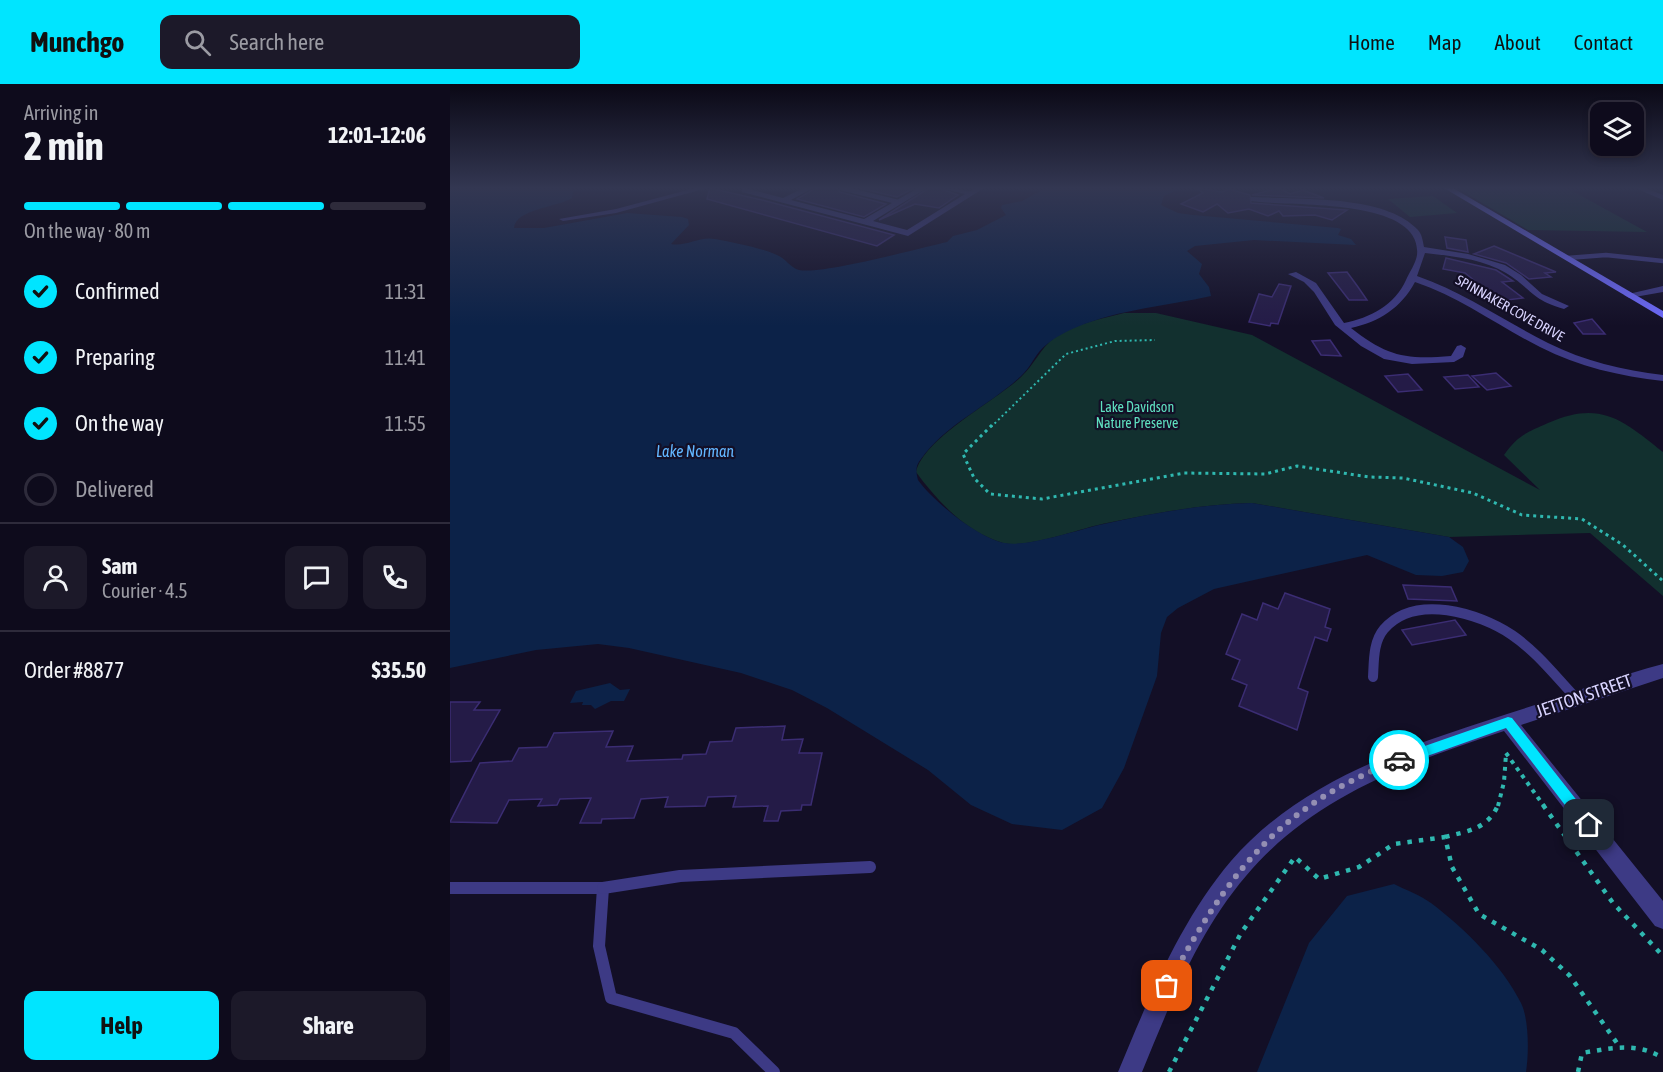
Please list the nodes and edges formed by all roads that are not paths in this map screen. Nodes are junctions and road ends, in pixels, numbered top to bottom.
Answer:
1 (1415, 234) edge
2 (1526, 234) edge
3 (1423, 250) junction
4 (1567, 258) junction
5 (1663, 261) edge
6 (1293, 274) dead end
7 (1413, 278) junction
8 (1663, 289) edge
9 (1629, 295) junction
10 (1564, 306) dead end
11 (1663, 315) edge
12 (1343, 326) junction
13 (1461, 348) dead end
14 (1663, 378) edge
15 (1663, 671) edge
16 (1373, 677) dead end
17 (1577, 699) junction
18 (1508, 722) junction
19 (870, 867) dead end
20 (450, 888) edge
21 (603, 888) junction
22 (1663, 918) edge
23 (774, 1072) edge
24 (1130, 1072) edge

1 - 3 street
2 - 4 main road
3 - 7 street
3 - 10 street
4 - 5 lane
4 - 9 main road
6 - 12 street
7 - 12 street
7 - 14 street, SPINNAKER COVE DRIVE
8 - 9 street
9 - 11 main road
12 - 13 street
15 - 17 street, JETTON STREET
16 - 17 lane
17 - 18 street, JETTON STREET
18 - 22 street
18 - 24 street, JETTON STREET
19 - 21 lane
20 - 21 lane
21 - 23 lane

